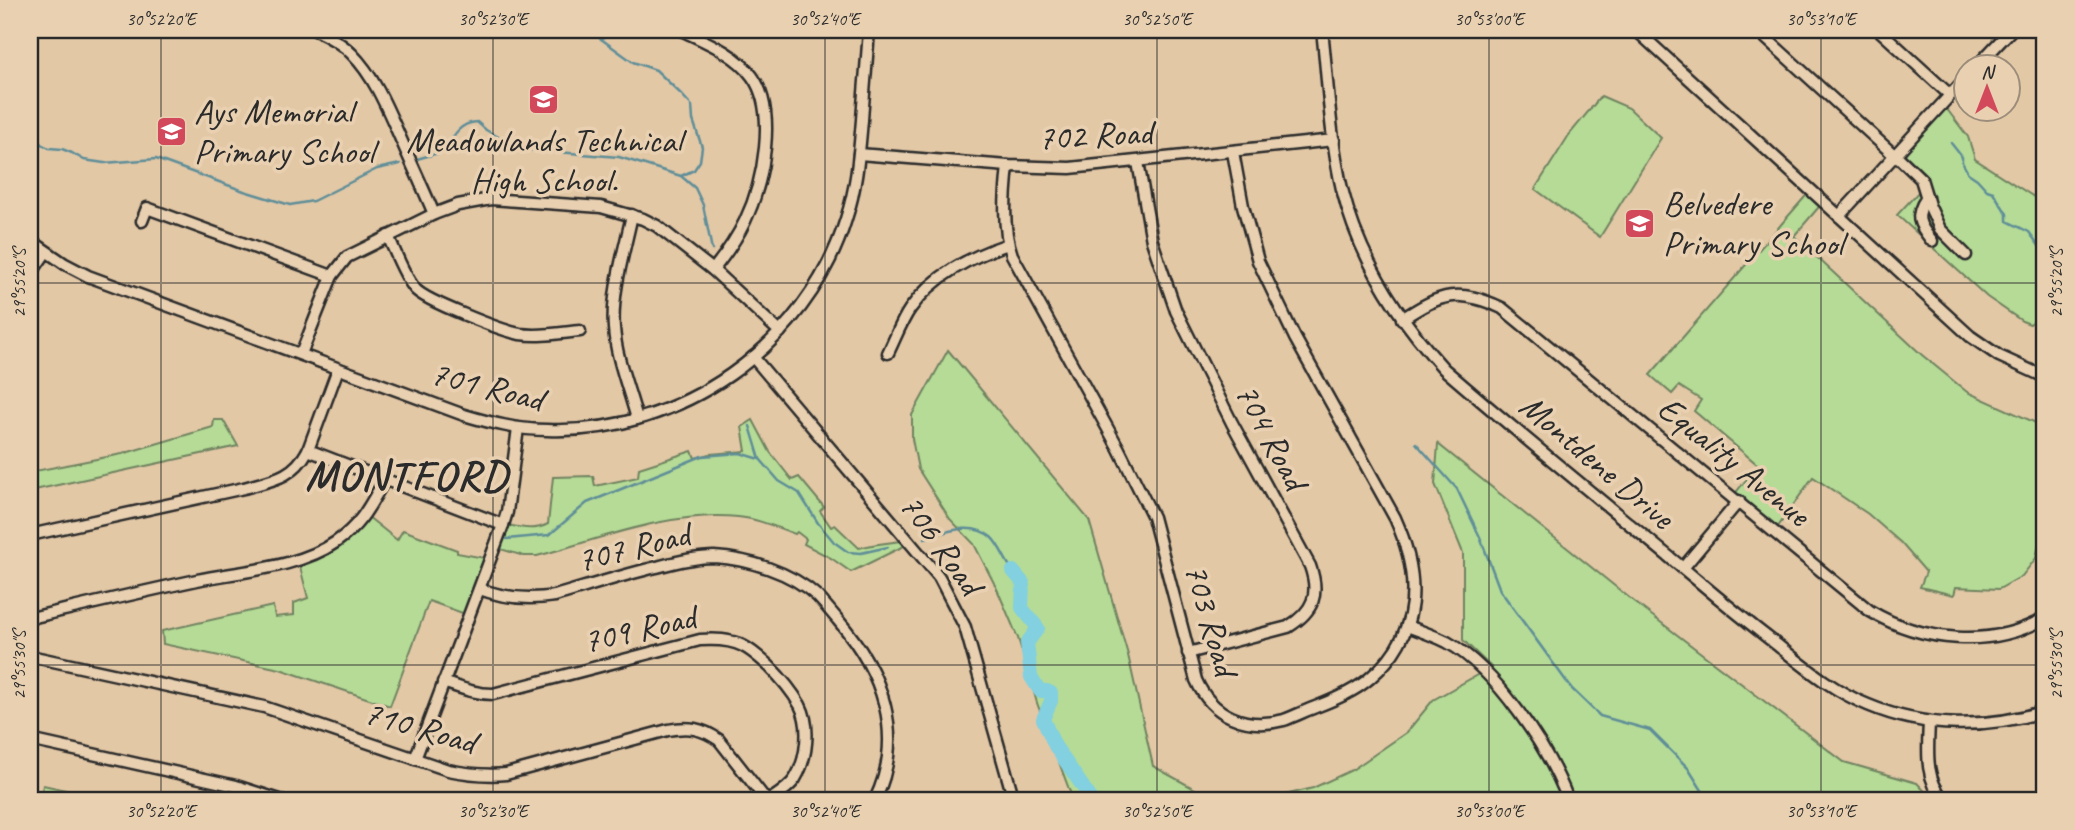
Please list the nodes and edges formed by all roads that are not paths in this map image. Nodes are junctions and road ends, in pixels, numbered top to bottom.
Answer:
1 (315, 30) edge
2 (681, 30) edge
3 (869, 30) edge
4 (1322, 30) edge
5 (1636, 30) edge
6 (1757, 30) edge
7 (1879, 30) edge
8 (2004, 32) edge
9 (1988, 52) edge
10 (1950, 95) joint
11 (1334, 140) junction
12 (1233, 152) junction
13 (859, 154) junction
14 (1895, 155) junction
15 (1138, 162) junction
16 (1008, 166) junction
17 (1927, 197) junction
18 (434, 214) junction
19 (632, 215) junction
20 (1839, 216) junction
21 (142, 221) dead end
22 (388, 236) junction
23 (30, 240) edge
24 (1932, 241) dead end
25 (1008, 244) junction
26 (46, 252) junction
27 (1966, 255) dead end
28 (713, 270) junction
29 (30, 275) edge
30 (332, 276) junction
31 (1402, 319) junction
32 (580, 331) dead end
33 (780, 332) junction
34 (888, 353) dead end
35 (301, 354) junction
36 (753, 357) junction
37 (338, 369) junction
38 (2045, 377) edge
39 (637, 418) junction
40 (518, 428) junction
41 (308, 450) junction
42 (385, 479) junction
43 (1739, 501) junction
44 (503, 525) junction
45 (30, 535) edge
46 (1683, 568) junction
47 (480, 589) junction
48 (2045, 618) edge
49 (30, 620) edge
50 (1407, 626) junction
51 (1188, 653) junction
52 (30, 656) edge
53 (443, 682) junction
54 (2045, 711) edge
55 (1929, 722) junction
56 (30, 740) edge
57 (415, 758) junction
58 (280, 800) edge
59 (768, 800) edge
60 (875, 800) edge
61 (1014, 800) edge
62 (1568, 800) edge
63 (1944, 800) edge

1 - 18 street
2 - 28 street
3 - 13 street, 701 Road
4 - 11 street, Montdene Drive
5 - 20 street
6 - 14 street
7 - 10 street
8 - 9 street
10 - 14 street
11 - 12 street, 702 Road
11 - 31 street, Montdene Drive
12 - 15 street, 702 Road
12 - 50 street, 703 Road
13 - 16 street, 702 Road
13 - 33 street, 701 Road
14 - 17 street
14 - 20 street
15 - 16 street, 702 Road
15 - 51 street, 704 Road
16 - 25 street, 703 Road
17 - 24 street
17 - 27 street
18 - 19 street
18 - 22 street
19 - 28 street
19 - 39 street
20 - 38 street
21 - 30 street
22 - 30 street
22 - 32 street
23 - 26 street, 701 Road
25 - 34 street
25 - 51 street, 703 Road
26 - 29 street
26 - 35 street, 701 Road
28 - 33 street
30 - 35 street
31 - 43 street, Equality Avenue
31 - 46 street, Montdene Drive
33 - 36 street, 701 Road
35 - 37 street, 701 Road
36 - 39 street, 701 Road
36 - 61 street, 706 Road
37 - 40 street, 701 Road
37 - 41 street
39 - 40 street, 701 Road
40 - 44 street
41 - 42 street
41 - 45 street
42 - 44 street
42 - 49 street
43 - 46 street
43 - 48 street, Equality Avenue
44 - 47 street
46 - 55 street, Montdene Drive
47 - 53 street
47 - 60 street, 707 Road
50 - 51 street, 703 Road
50 - 62 street
52 - 57 street, 710 Road
53 - 57 street
53 - 59 street, 709 Road
54 - 55 street, Montdene Drive
55 - 63 street
56 - 58 street
57 - 59 street, 710 Road

